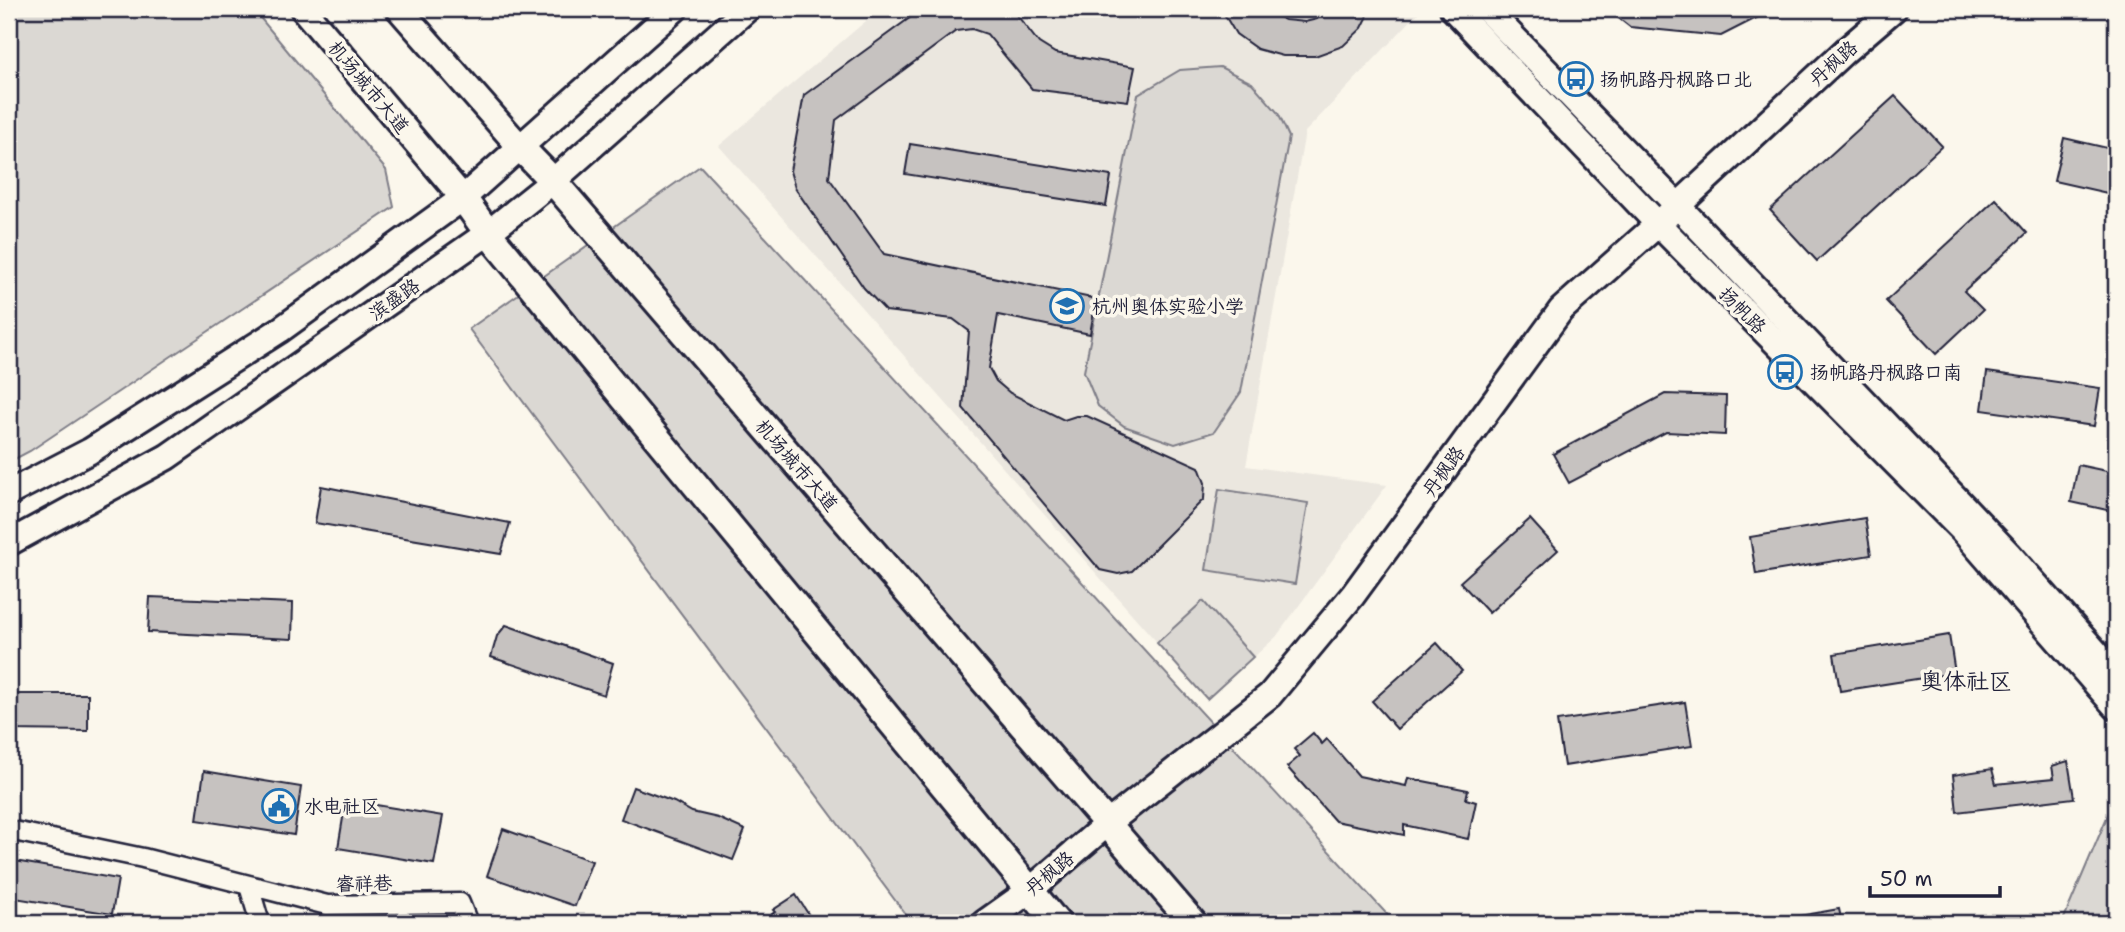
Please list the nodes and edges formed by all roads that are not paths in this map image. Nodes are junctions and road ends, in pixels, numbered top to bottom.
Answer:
1 (303, 9) edge
2 (399, 9) edge
3 (675, 9) edge
4 (747, 9) edge
5 (1453, 9) edge
6 (1486, 9) edge
7 (1894, 9) edge
8 (520, 147) junction
9 (553, 181) junction
10 (463, 198) junction
11 (1678, 206) junction
12 (1658, 225) junction
13 (488, 233) junction
14 (9, 493) edge
15 (9, 543) edge
16 (2116, 675) edge
17 (2116, 707) edge
18 (1107, 824) junction
19 (9, 831) edge
20 (250, 886) junction
21 (1029, 891) junction
22 (260, 923) edge
23 (468, 923) edge
24 (984, 923) edge
25 (1057, 923) edge
26 (1193, 923) edge

1 - 10 main road, 机场城市大道
2 - 8 main road, 机场城市大道
3 - 8 main road
4 - 9 main road, 滨盛路
5 - 12 main road, 扬帆路
6 - 11 main road
7 - 11 main road, 丹枫路
8 - 9 main road, 机场城市大道
8 - 10 main road
9 - 13 main road, 滨盛路
9 - 18 main road, 机场城市大道
10 - 13 main road
10 - 14 main road
11 - 12 main road, 丹枫路
11 - 16 main road
12 - 17 main road, 扬帆路
12 - 18 main road, 丹枫路
13 - 15 main road, 滨盛路
13 - 21 main road
18 - 21 main road, 丹枫路
18 - 26 main road, 机场城市大道
19 - 20 street
20 - 22 street
20 - 23 street, 睿祥巷
21 - 24 main road, 丹枫路
21 - 25 main road

